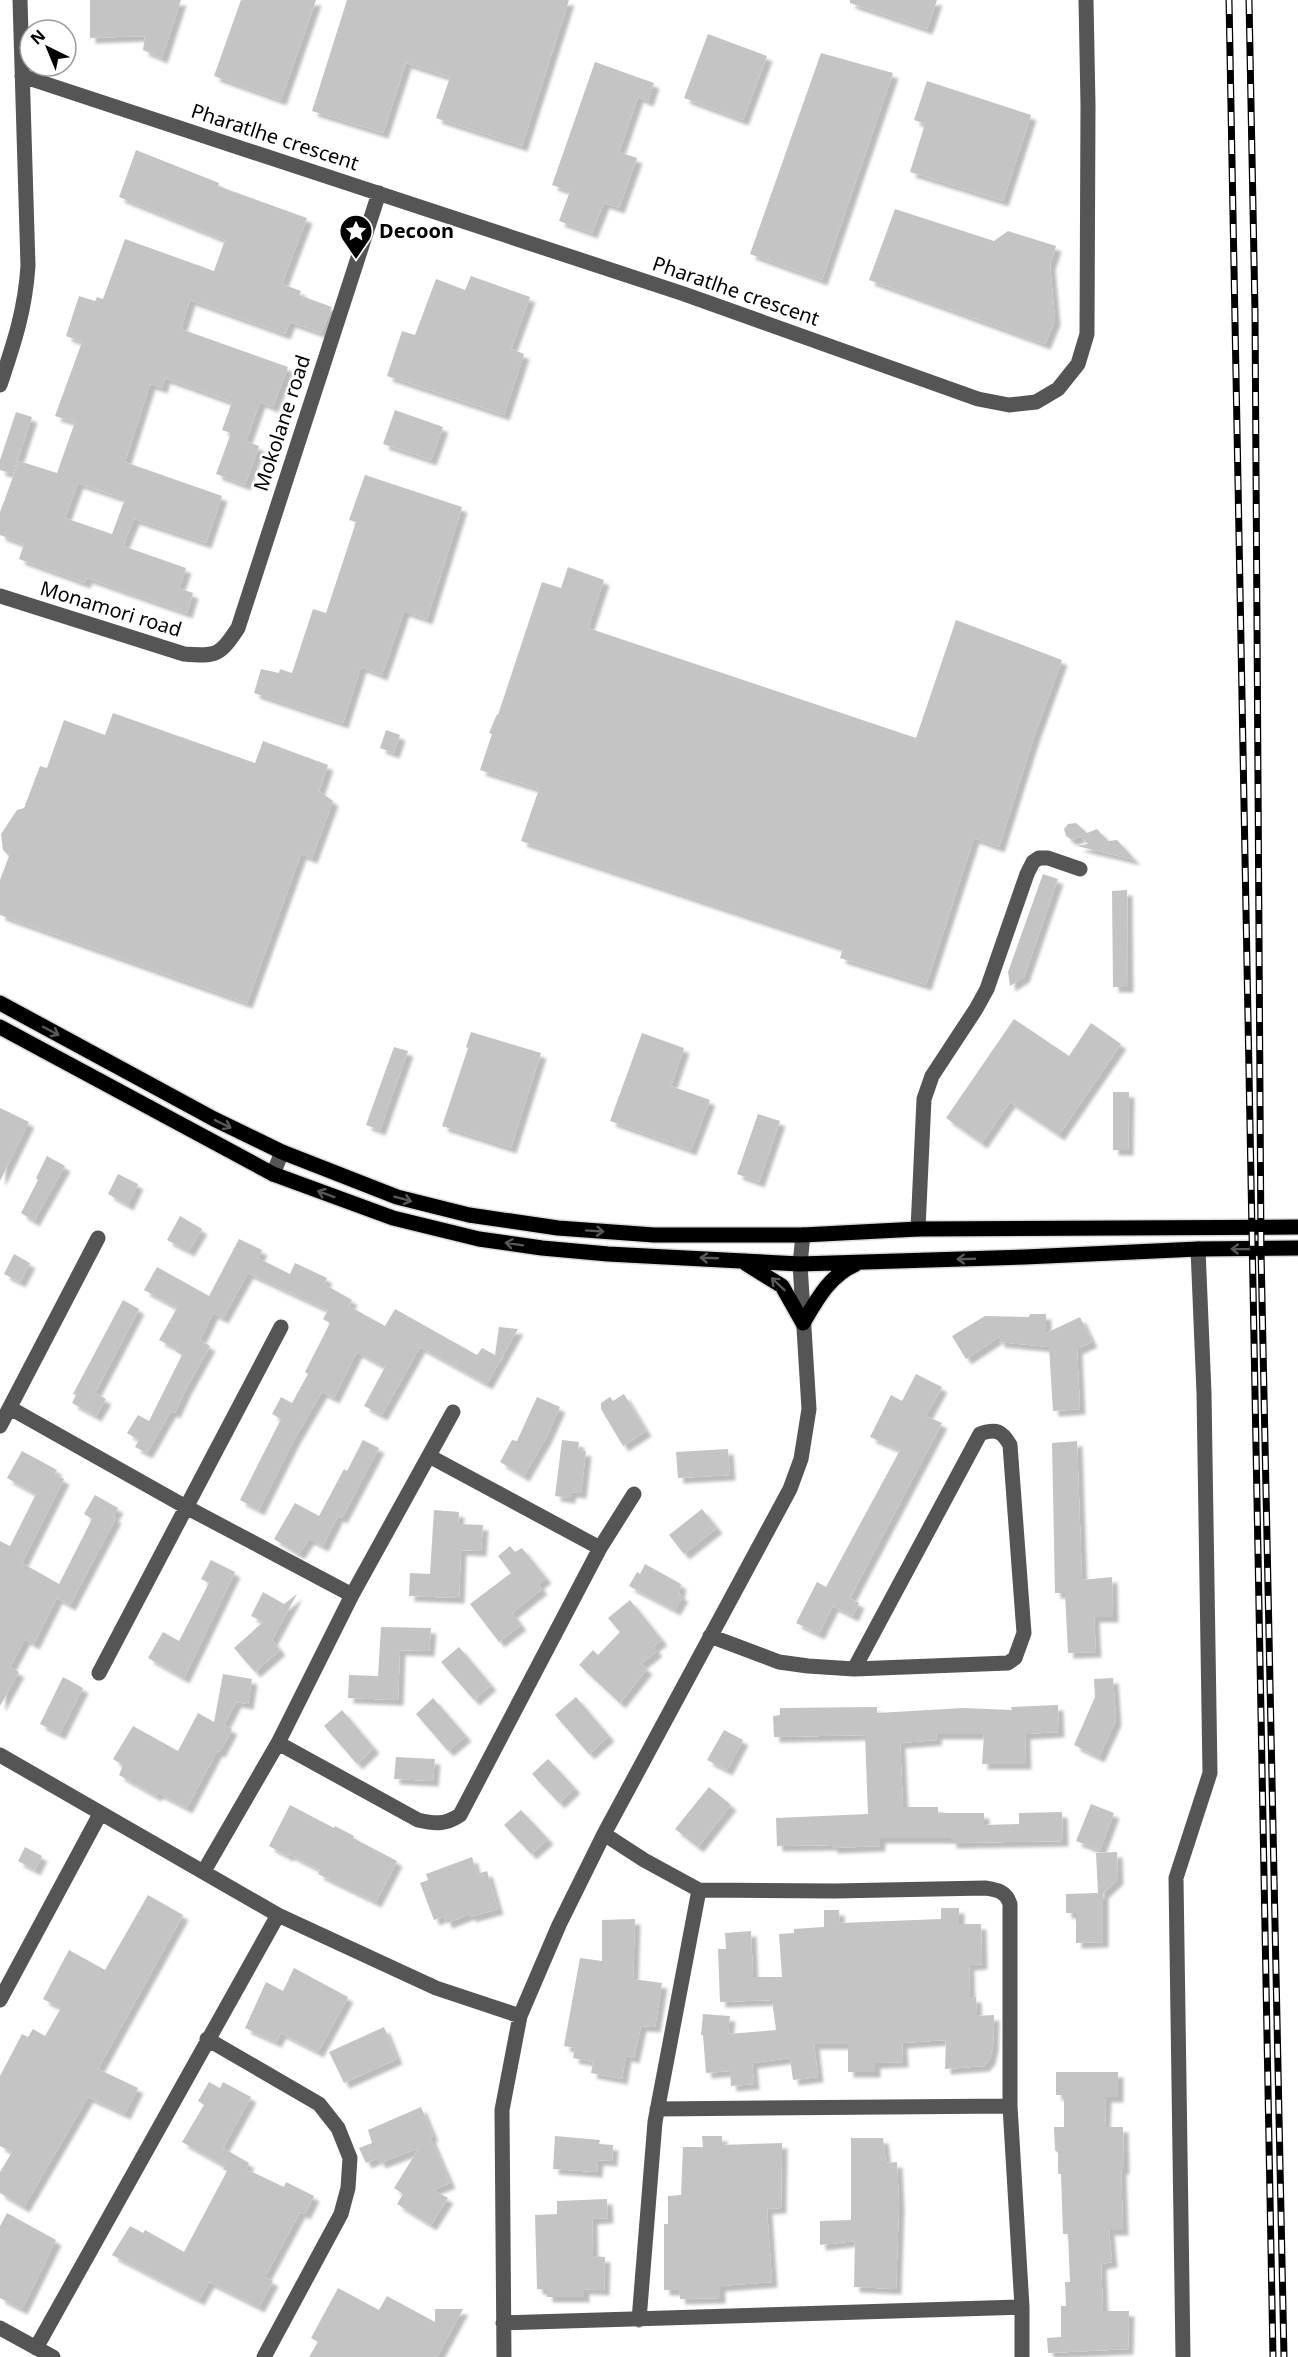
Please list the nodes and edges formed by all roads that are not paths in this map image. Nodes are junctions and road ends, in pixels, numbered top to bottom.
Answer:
1 (20, 0) edge
2 (1086, 0) edge
3 (20, 18) edge
4 (22, 78) edge
5 (28, 78) edge
6 (379, 193) junction
7 (0, 385) edge
8 (0, 596) edge
9 (210, 656) joint
10 (1080, 869) dead end
11 (0, 1004) edge
12 (0, 1027) edge
13 (282, 1152) junction
14 (273, 1174) junction
15 (1298, 1227) edge
16 (918, 1229) junction
17 (802, 1235) junction
18 (98, 1238) dead end
19 (1298, 1248) edge
20 (1198, 1249) junction
21 (738, 1259) junction
22 (861, 1263) junction
23 (800, 1264) junction
24 (803, 1323) junction
25 (281, 1327) dead end
26 (10, 1408) junction
27 (453, 1412) dead end
28 (0, 1426) edge
29 (429, 1456) junction
30 (634, 1494) dead end
31 (186, 1507) junction
32 (600, 1548) junction
33 (352, 1595) junction
34 (710, 1636) junction
35 (854, 1669) junction
36 (99, 1672) dead end
37 (278, 1743) junction
38 (0, 1755) edge
39 (100, 1814) junction
40 (604, 1834) junction
41 (204, 1871) junction
42 (699, 1890) junction
43 (278, 1915) junction
44 (0, 2000) edge
45 (519, 2016) junction
46 (207, 2039) junction
47 (1010, 2106) junction
48 (657, 2109) junction
49 (1022, 2307) junction
50 (639, 2320) junction
51 (503, 2323) junction
52 (0, 2328) edge
53 (36, 2348) junction
54 (53, 2357) edge
55 (264, 2357) edge
56 (504, 2357) edge
57 (1022, 2357) edge
58 (1183, 2357) edge

1 - 3 street
2 - 6 street, Pharatlhe crescent
4 - 7 street
5 - 6 street, Pharatlhe crescent
6 - 9 street, Mokolane road
8 - 9 street, Monamori road
10 - 16 street
11 -> 13 main road
12 - 14 main road
13 - 14 street
13 -> 17 main road
21 -> 14 main road
15 - 16 main road
16 - 17 main road
17 - 23 street
18 - 26 street
19 -> 20 main road
20 -> 22 main road
20 - 58 street
21 - 23 main road
24 -> 21 main road
22 - 23 main road
22 - 24 main road
23 - 24 street
24 - 34 street
25 - 31 street
26 - 28 street
26 - 31 street
27 - 29 street
29 - 32 street
29 - 33 street
30 - 32 street
31 - 33 street
31 - 36 street
32 - 37 street
33 - 37 street
34 - 35 street
34 - 40 street
35 - 35 street
37 - 41 street
38 - 39 street
39 - 41 street
39 - 44 street
40 - 42 street
40 - 45 street
41 - 43 street
42 - 47 street
42 - 48 street
43 - 45 street
43 - 46 street
45 - 51 street
46 - 53 street
46 - 55 street
47 - 48 street
47 - 49 street
48 - 50 street
49 - 50 street
49 - 57 street
50 - 51 street
51 - 56 street
52 - 53 street
53 - 54 street

